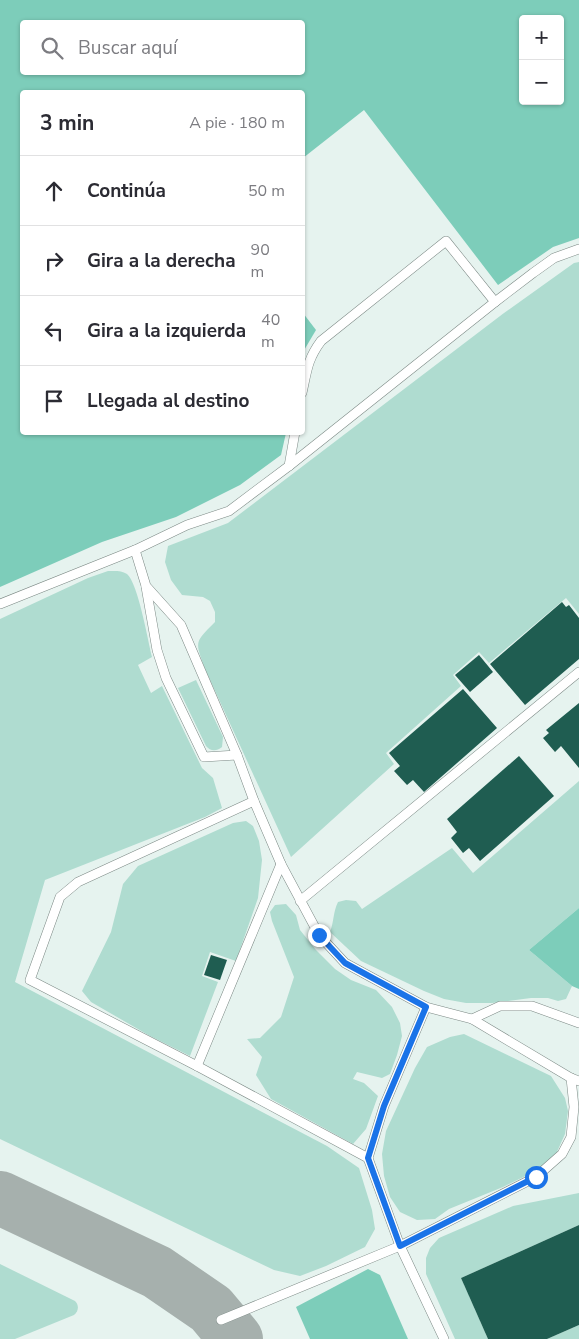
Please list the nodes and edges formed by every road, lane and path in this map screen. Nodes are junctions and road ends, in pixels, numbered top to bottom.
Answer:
1 (579, 249) edge
2 (495, 302) junction
3 (305, 377) edge
4 (294, 435) edge
5 (289, 466) junction
6 (135, 550) junction
7 (146, 586) junction
8 (0, 604) edge
9 (579, 672) edge
10 (238, 755) junction
11 (254, 801) junction
12 (282, 864) junction
13 (300, 901) junction
14 (426, 1007) junction
15 (472, 1019) junction
16 (579, 1023) edge
17 (197, 1066) junction
18 (575, 1080) edge
19 (368, 1158) junction
20 (400, 1246) junction
21 (221, 1320) dead end
22 (444, 1339) edge

1 - 2 lane
2 - 3 lane
2 - 5 lane
4 - 5 lane
5 - 6 lane
6 - 7 lane
6 - 8 lane
7 - 10 lane
7 - 10 lane
9 - 13 lane
10 - 11 lane
11 - 12 lane
11 - 17 lane
12 - 13 lane
12 - 17 lane
13 - 14 lane
14 - 15 lane
14 - 19 lane
15 - 16 lane
15 - 18 lane
17 - 19 lane
18 - 20 lane
19 - 20 lane
20 - 21 lane
20 - 22 lane

